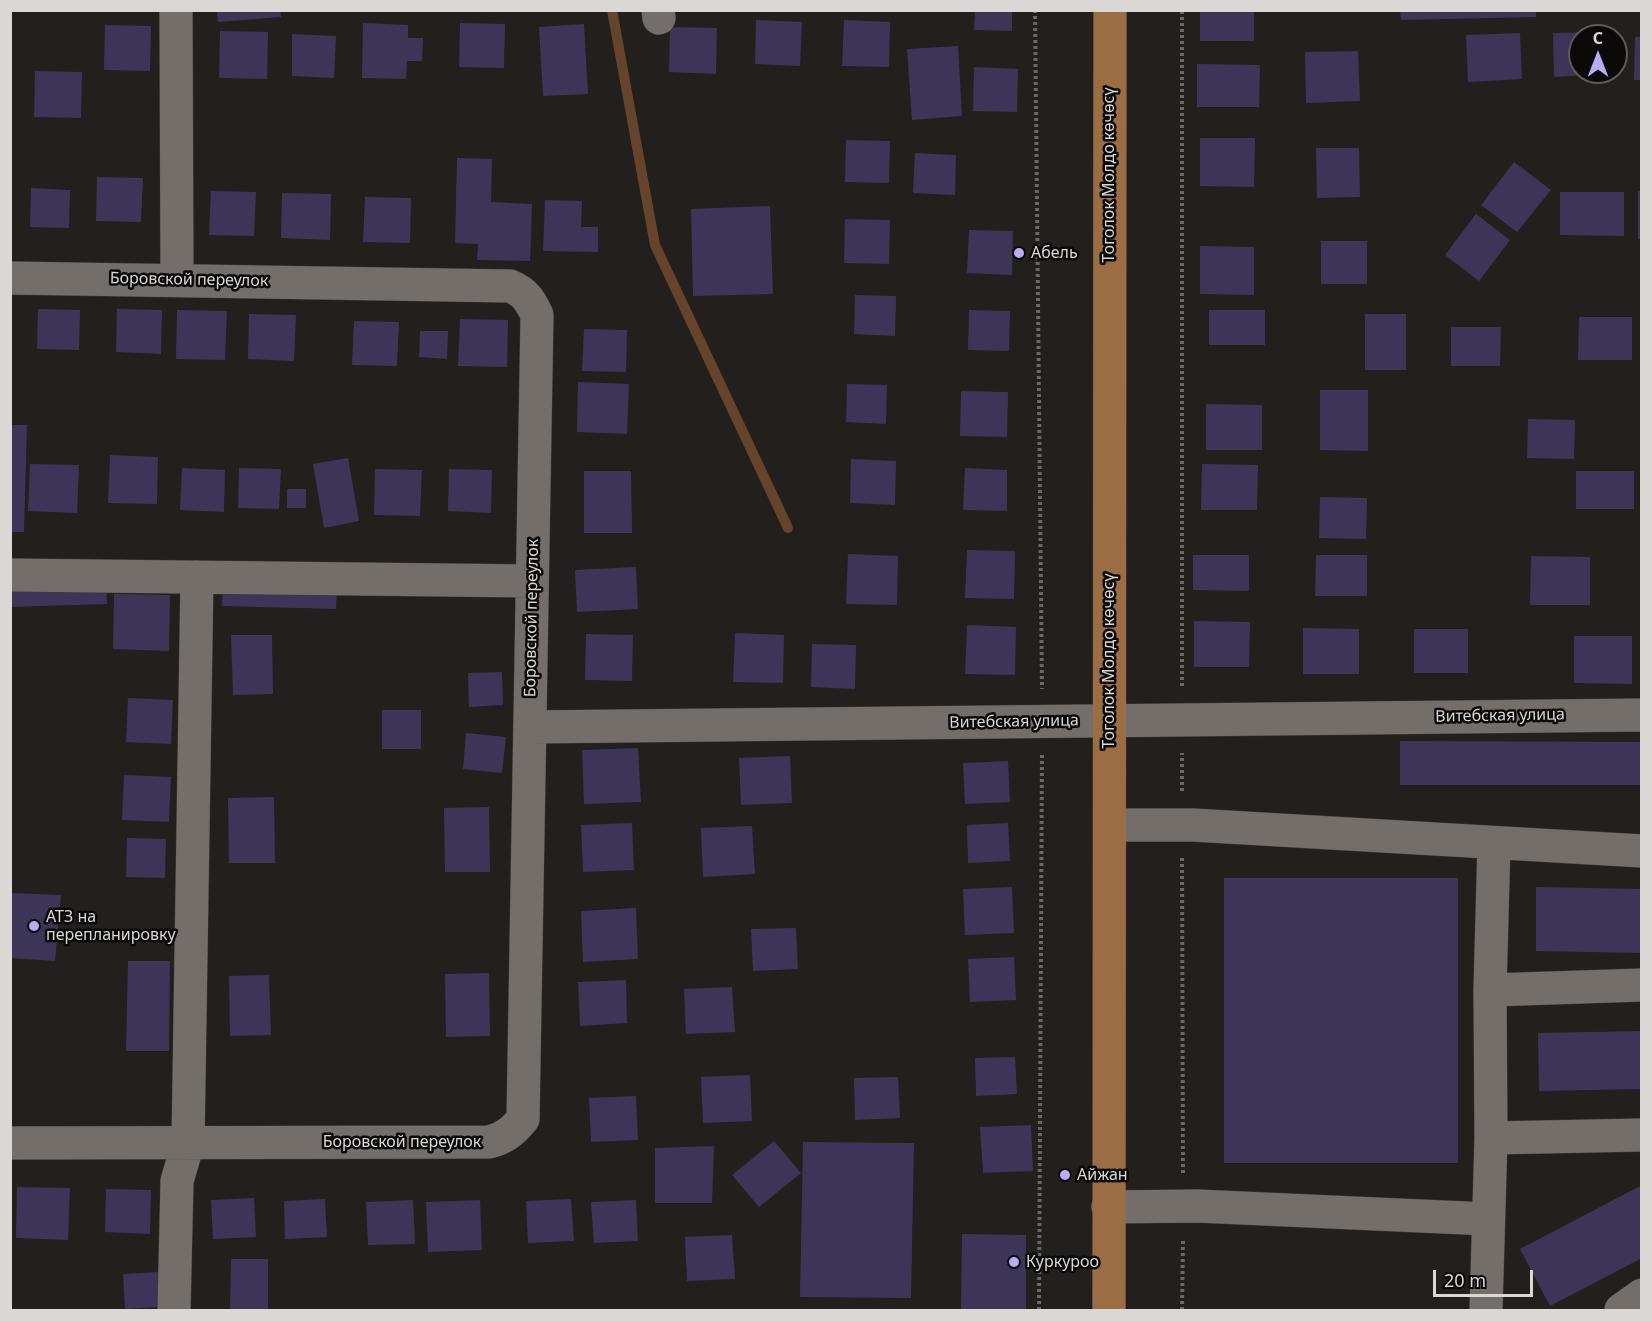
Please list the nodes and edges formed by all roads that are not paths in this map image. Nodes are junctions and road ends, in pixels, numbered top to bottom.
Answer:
1 (176, 10) edge
2 (1110, 10) edge
3 (10, 278) edge
4 (177, 280) junction
5 (10, 575) edge
6 (197, 577) junction
7 (532, 581) junction
8 (1641, 714) edge
9 (1109, 720) junction
10 (530, 727) junction
11 (1110, 825) junction
12 (1494, 843) junction
13 (1641, 851) edge
14 (1641, 985) edge
15 (1490, 990) junction
16 (1641, 1135) edge
17 (1491, 1138) junction
18 (10, 1143) edge
19 (188, 1143) junction
20 (1108, 1207) junction
21 (1488, 1218) junction
22 (1641, 1295) edge
23 (174, 1311) edge
24 (1108, 1311) edge
25 (1486, 1311) edge
26 (1622, 1311) edge

1 - 4 street
2 - 9 main road, Тоголок Молдо көчөсү
3 - 4 street, Боровской переулок
4 - 7 street, Боровской переулок
5 - 6 street
6 - 7 street
6 - 19 street
7 - 10 street, Боровской переулок
8 - 9 street, Витебская улица
9 - 10 street, Витебская улица
9 - 11 main road, Тоголок Молдо көчөсү
10 - 19 street, Боровской переулок
11 - 12 street
11 - 20 main road, Тоголок Молдо көчөсү
12 - 13 street
12 - 15 street
14 - 15 street
15 - 17 street
16 - 17 street
17 - 21 street
18 - 19 street, Боровской переулок
19 - 23 street
20 - 21 street
20 - 24 main road, Тоголок Молдо көчөсү
21 - 25 street
22 - 26 street

